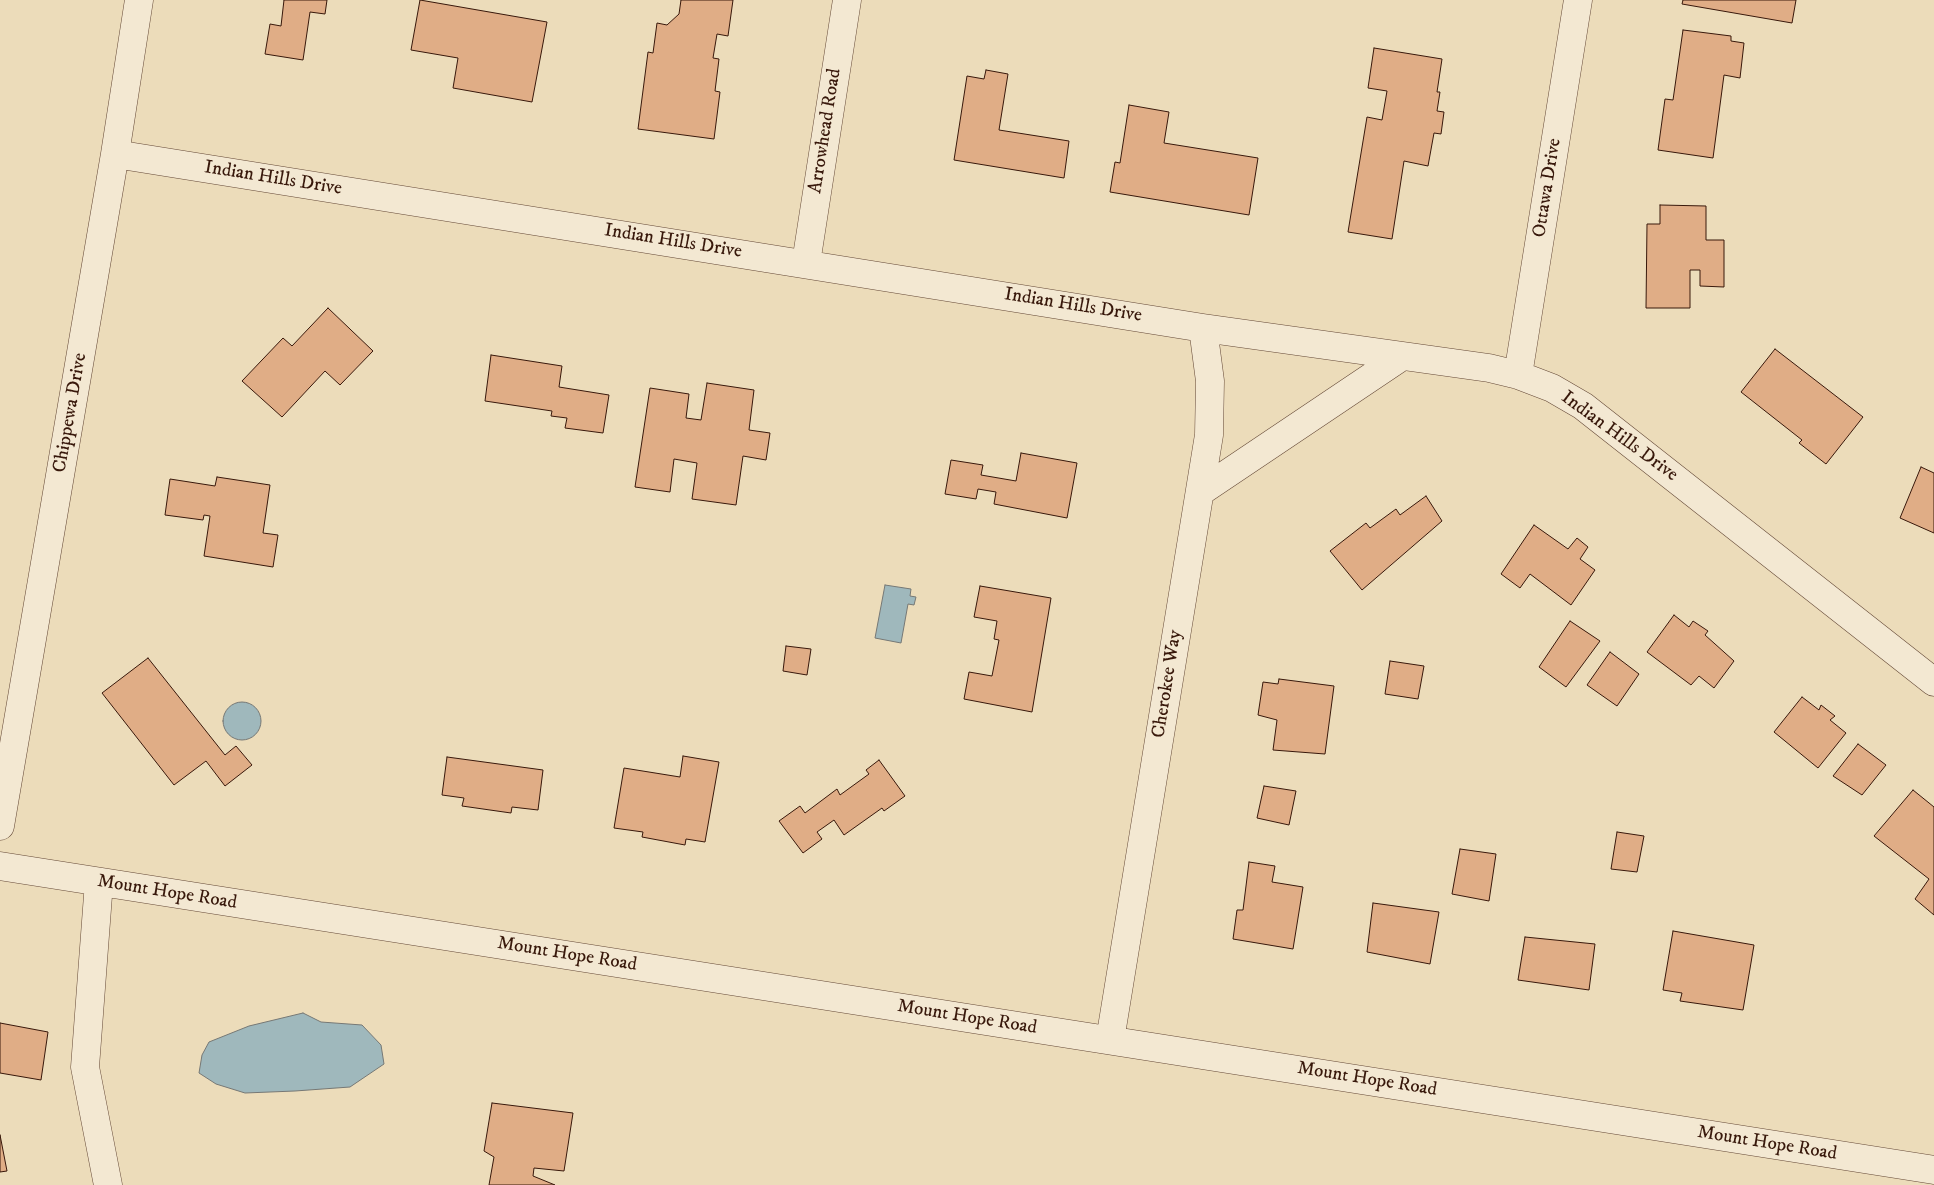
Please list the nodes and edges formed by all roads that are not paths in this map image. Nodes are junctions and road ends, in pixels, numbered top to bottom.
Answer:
1 (139, 0) edge
2 (847, 0) edge
3 (1578, 0) edge
4 (115, 154) junction
5 (806, 263) junction
6 (1203, 328) junction
7 (1401, 357) junction
8 (1518, 375) junction
9 (1200, 492) junction
10 (1908, 661) junction
11 (1934, 669) edge
12 (1934, 682) edge
13 (0, 826) edge
14 (0, 866) edge
15 (99, 882) junction
16 (1110, 1040) junction
17 (1934, 1170) edge
18 (108, 1185) edge

1 - 4 street, Chippewa Drive
2 - 5 street, Arrowhead Road
3 - 8 street, Ottawa Drive
4 - 5 street, Indian Hills Drive
4 - 13 street, Chippewa Drive
5 - 6 street, Indian Hills Drive
6 - 7 street, Indian Hills Drive
6 - 9 street, Cherokee Way
7 - 8 street, Indian Hills Drive
7 - 9 street
8 - 10 street, Indian Hills Drive
9 - 16 street, Cherokee Way
10 - 11 street
10 - 12 street, Indian Hills Drive
14 - 15 street, Mount Hope Road
15 - 16 street, Mount Hope Road
15 - 18 street
16 - 17 street, Mount Hope Road

